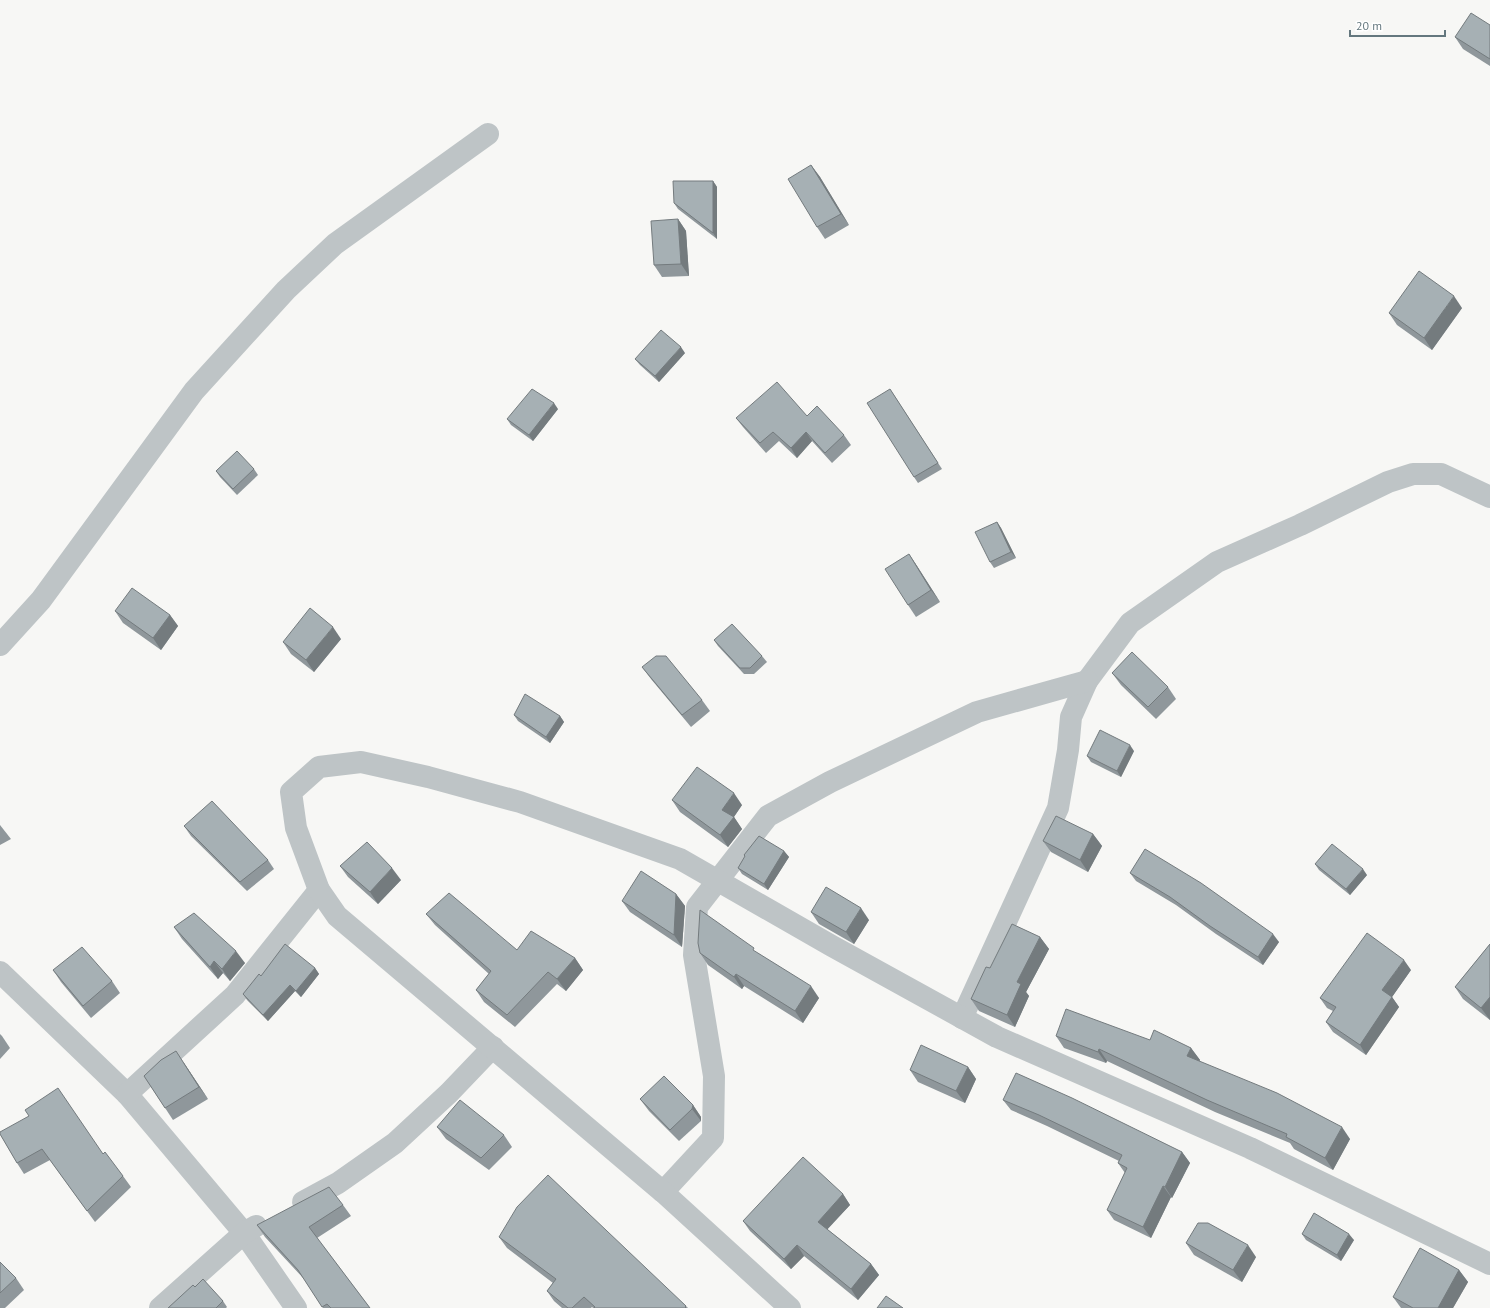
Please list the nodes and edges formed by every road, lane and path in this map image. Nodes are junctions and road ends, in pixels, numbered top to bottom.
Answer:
1 (488, 134) dead end
2 (1490, 497) edge
3 (0, 645) edge
4 (1087, 681) junction
5 (717, 880) junction
6 (319, 890) junction
7 (0, 972) edge
8 (962, 1018) junction
9 (493, 1047) junction
10 (127, 1094) junction
11 (663, 1192) junction
12 (244, 1233) junction
13 (1490, 1264) edge
14 (160, 1308) edge
15 (296, 1308) edge
16 (790, 1308) edge

1 - 3 street
2 - 4 street
4 - 5 street
4 - 8 street
5 - 6 street
5 - 8 street
5 - 11 street
6 - 9 street
6 - 10 street
7 - 10 street
8 - 13 street
9 - 11 street
9 - 12 street
10 - 12 street
11 - 16 street
12 - 14 street
12 - 15 street

